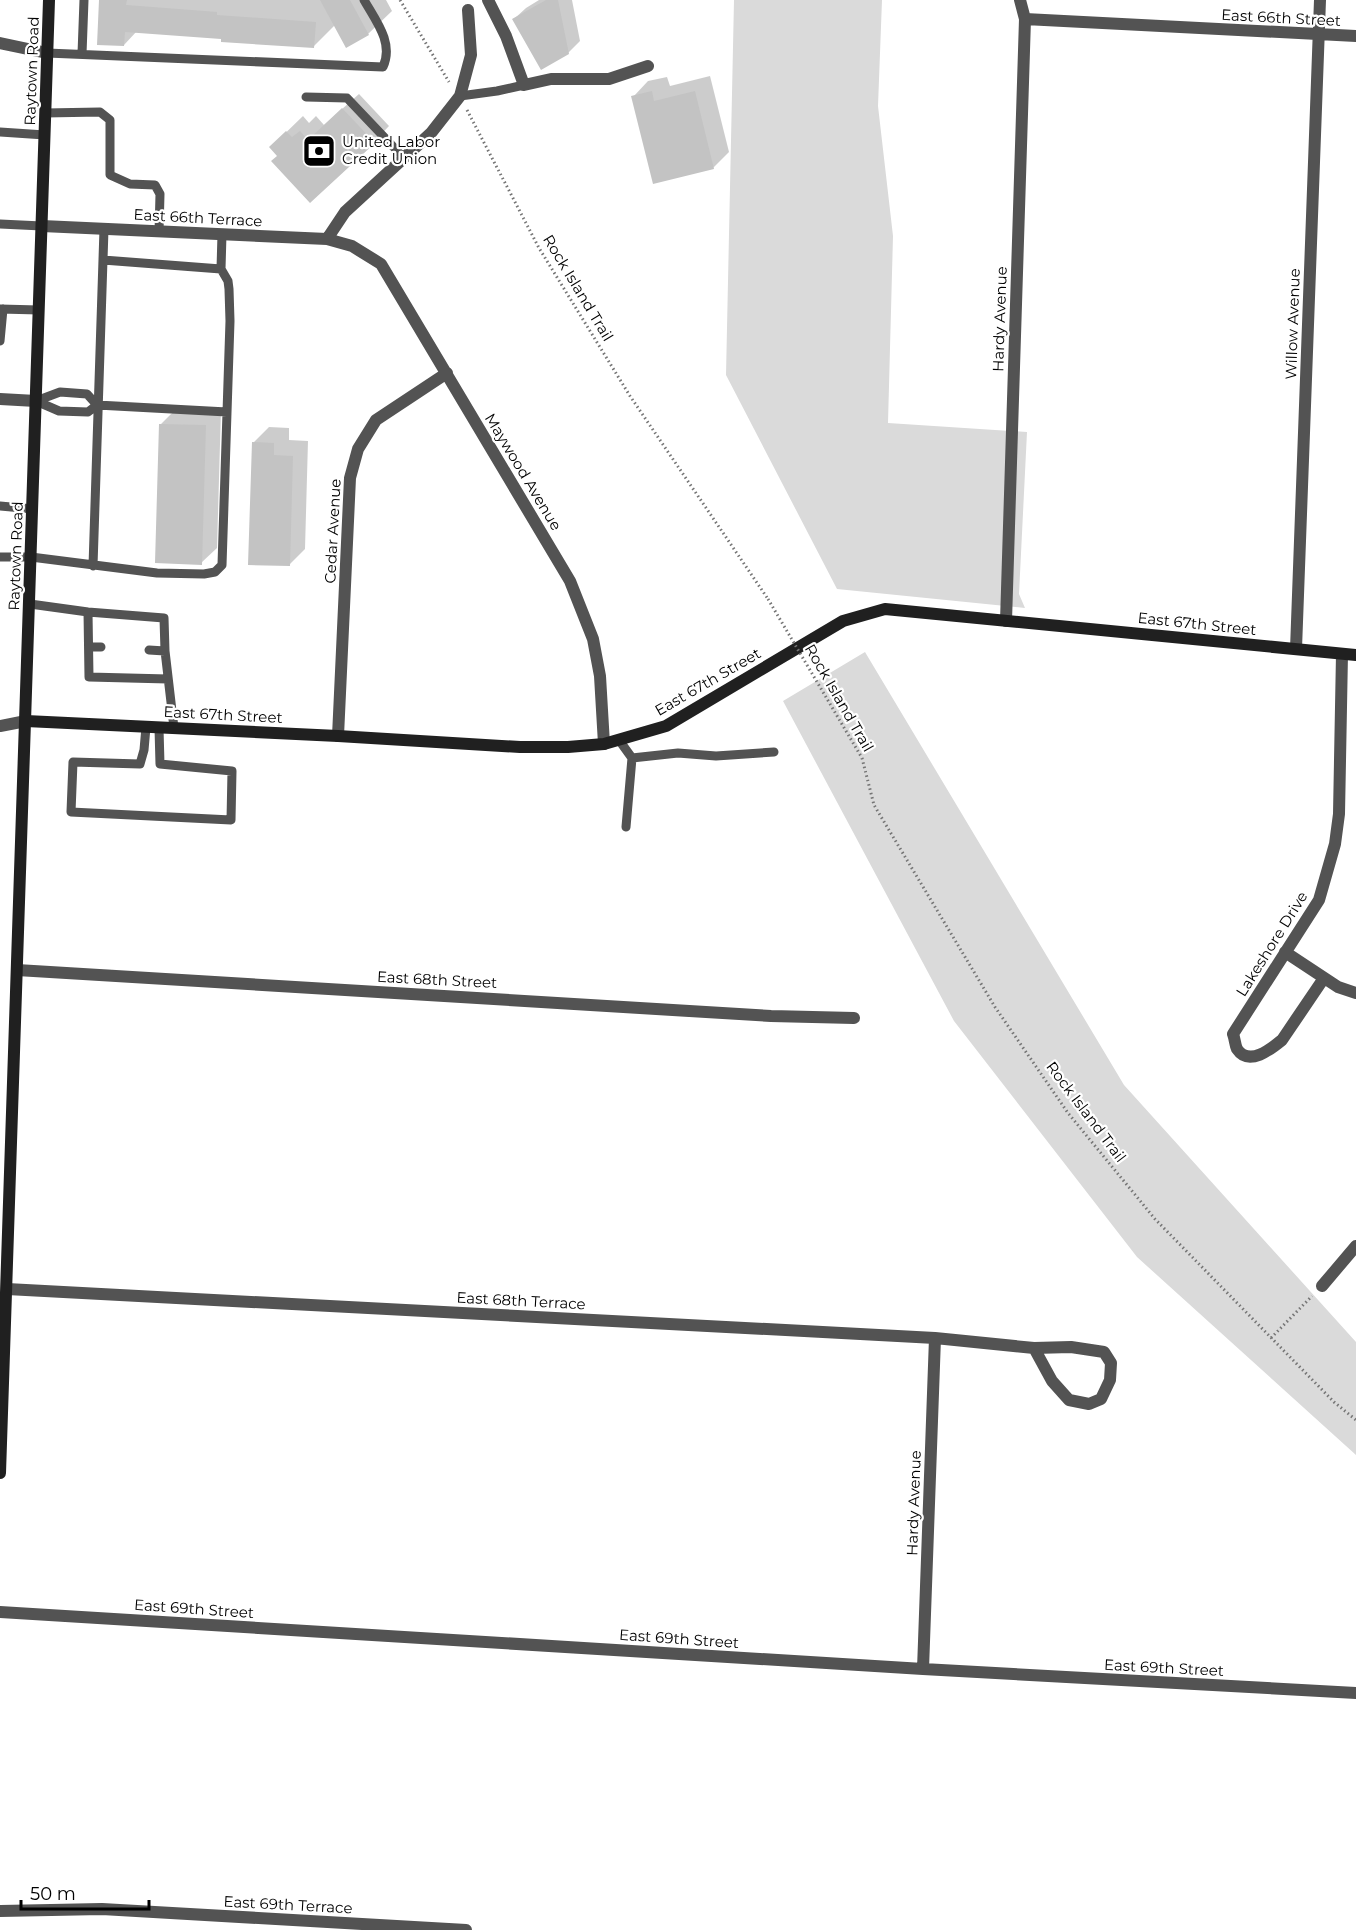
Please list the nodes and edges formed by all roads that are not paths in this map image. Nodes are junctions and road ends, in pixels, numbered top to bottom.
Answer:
1 (49, 0) edge
2 (84, 0) edge
3 (364, 0) edge
4 (489, 0) edge
5 (1020, 0) edge
6 (1320, 0) edge
7 (468, 10) dead end
8 (1025, 19) junction
9 (1319, 35) junction
10 (1356, 36) edge
11 (0, 43) edge
12 (47, 53) junction
13 (82, 54) junction
14 (648, 66) dead end
15 (524, 85) junction
16 (306, 97) dead end
17 (460, 97) junction
18 (45, 113) junction
19 (0, 132) edge
20 (45, 135) junction
21 (404, 158) junction
22 (0, 224) edge
23 (42, 226) junction
24 (104, 229) junction
25 (159, 232) junction
26 (222, 234) junction
27 (327, 239) junction
28 (352, 246) joint
29 (102, 260) junction
30 (221, 269) junction
31 (1, 309) edge
32 (39, 310) junction
33 (0, 341) edge
34 (447, 373) junction
35 (0, 399) edge
36 (36, 401) junction
37 (97, 405) junction
38 (227, 412) junction
39 (0, 506) edge
40 (33, 508) junction
41 (0, 556) edge
42 (31, 557) junction
43 (93, 566) junction
44 (30, 604) junction
45 (88, 612) junction
46 (1006, 621) junction
47 (88, 647) junction
48 (101, 647) dead end
49 (1296, 649) junction
50 (149, 650) dead end
51 (165, 651) junction
52 (1342, 654) junction
53 (1356, 655) edge
54 (168, 679) junction
55 (26, 721) junction
56 (0, 726) edge
57 (146, 727) junction
58 (159, 728) junction
59 (174, 728) junction
60 (338, 736) junction
61 (619, 740) junction
62 (604, 744) junction
63 (774, 752) dead end
64 (632, 758) junction
65 (626, 827) dead end
66 (1285, 952) junction
67 (17, 970) junction
68 (1324, 978) junction
69 (1356, 993) edge
70 (854, 1018) dead end
71 (1356, 1246) edge
72 (1322, 1286) road end
73 (7, 1289) junction
74 (935, 1338) junction
75 (2, 1347) edge
76 (1034, 1348) junction
77 (0, 1473) edge
78 (0, 1612) edge
79 (923, 1669) junction
80 (1356, 1693) edge
81 (0, 1911) edge
82 (466, 1930) edge

1 - 12 main road, Raytown Road
2 - 13 lane
3 - 13 lane
4 - 15 street
5 - 8 street, Hardy Avenue
6 - 9 street, Willow Avenue
7 - 17 street
8 - 9 street, East 66th Street
8 - 46 street, Hardy Avenue
9 - 10 street, East 66th Street
9 - 49 street, Willow Avenue
11 - 12 street
12 - 13 lane
12 - 18 main road, Raytown Road
14 - 15 street
15 - 17 lane
16 - 21 lane
17 - 21 street
18 - 20 main road, Raytown Road
18 - 25 lane
19 - 20 lane
20 - 23 main road, Raytown Road
21 - 27 street
22 - 23 lane
23 - 24 street, East 66th Terrace
23 - 32 main road, Raytown Road
24 - 25 street, East 66th Terrace
24 - 29 lane
25 - 26 street, East 66th Terrace
26 - 27 street, East 66th Terrace
26 - 30 lane
27 - 28 street, East 66th Terrace
28 - 34 street, Maywood Avenue
29 - 30 lane
29 - 37 lane
30 - 38 lane
31 - 32 lane
31 - 33 lane
32 - 36 main road, Raytown Road
34 - 60 street, Cedar Avenue
34 - 62 street, Maywood Avenue
35 - 36 street
36 - 37 lane
36 - 37 lane
36 - 40 main road, Raytown Road
37 - 38 lane
37 - 43 lane
38 - 43 lane
39 - 40 lane
40 - 42 main road, Raytown Road
41 - 42 lane
42 - 43 lane
42 - 44 main road, Raytown Road
44 - 45 lane
44 - 55 main road, Raytown Road
45 - 47 lane
45 - 51 lane
46 - 49 main road, East 67th Street
46 - 61 main road, East 67th Street
47 - 48 lane
47 - 54 lane
49 - 52 main road, East 67th Street
50 - 51 lane
51 - 54 lane
52 - 53 main road, East 67th Street
52 - 66 street, Lakeshore Drive
54 - 59 lane
55 - 56 street
55 - 57 main road, East 67th Street
55 - 67 main road, Raytown Road
57 - 58 main road, East 67th Street
57 - 58 lane
58 - 59 main road, East 67th Street
59 - 60 main road, East 67th Street
60 - 62 main road, East 67th Street
61 - 62 main road, East 67th Street
61 - 64 lane
63 - 64 lane
64 - 65 lane
66 - 68 street
66 - 68 street, Lakeshore Drive
67 - 70 street, East 68th Street
67 - 73 main road, Raytown Road
68 - 69 street
71 - 72 street
73 - 74 street, East 68th Terrace
73 - 75 main road, Raytown Road
74 - 76 street, East 68th Terrace
74 - 79 street, Hardy Avenue
75 - 77 main road, Raytown Road
76 - 76 street, East 68th Terrace
78 - 79 street, East 69th Street
79 - 80 street, East 69th Street
81 - 82 street, East 69th Terrace

